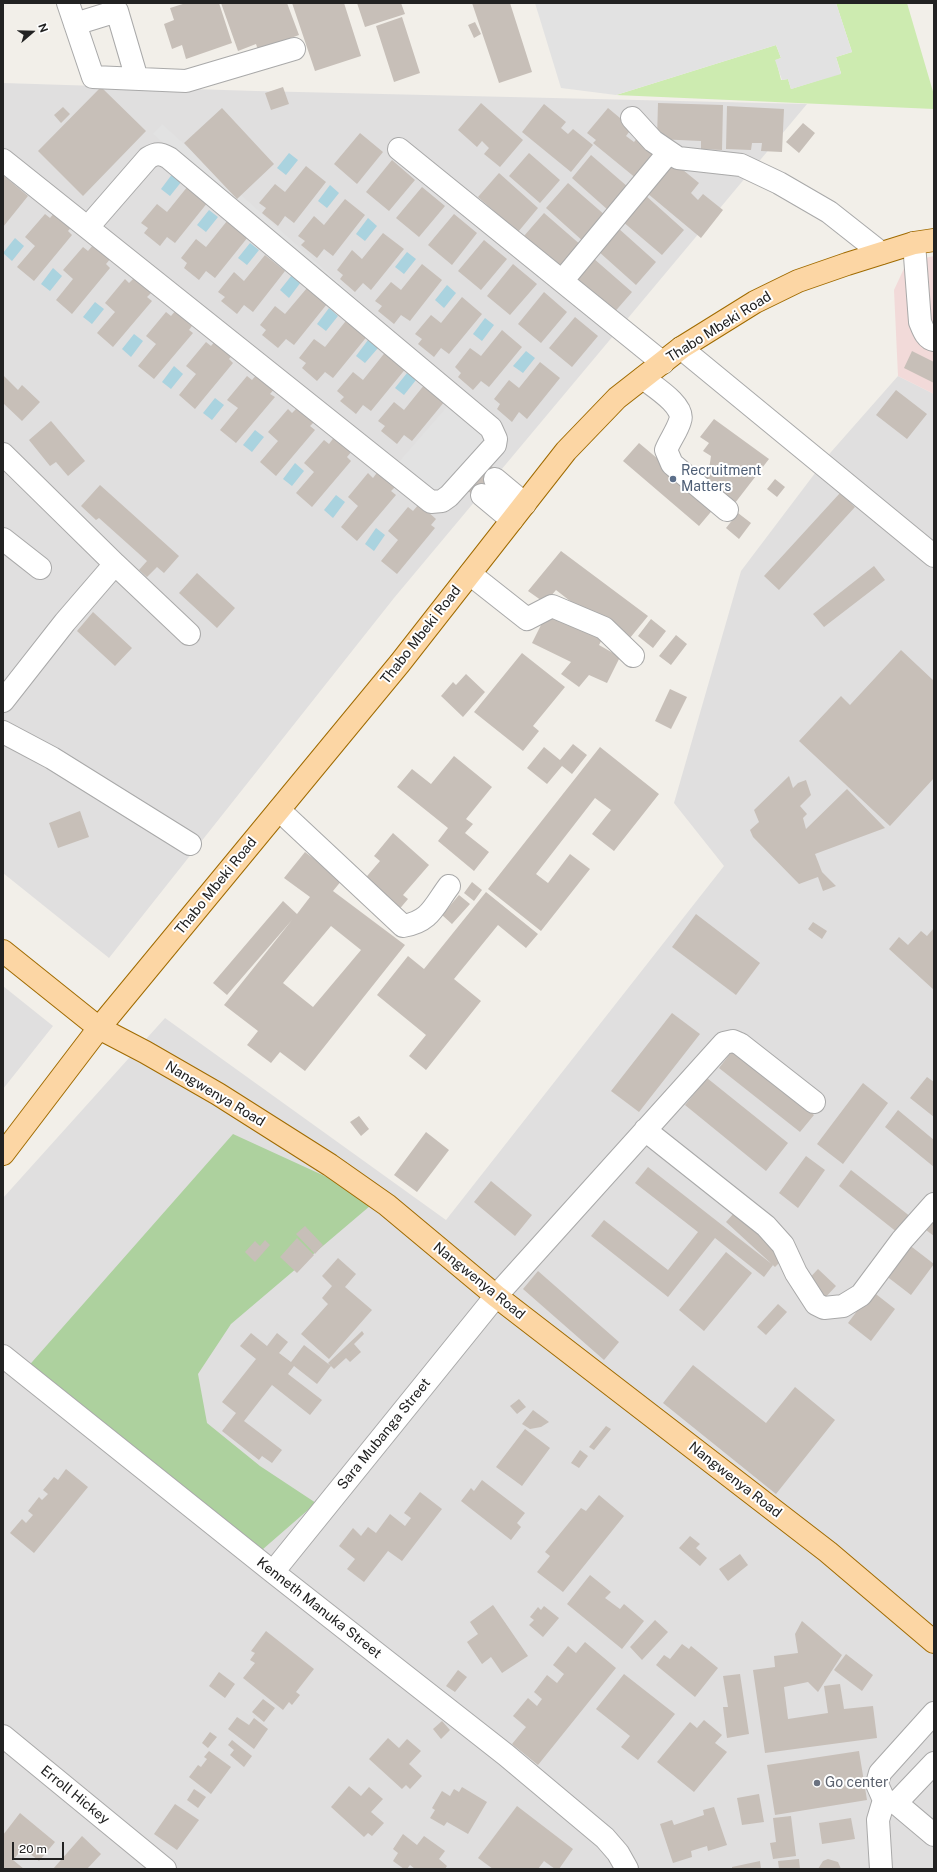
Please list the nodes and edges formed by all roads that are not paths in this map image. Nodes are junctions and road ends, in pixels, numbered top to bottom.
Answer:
1 (68, 3) edge
2 (75, 24) junction
3 (294, 49) dead end
4 (138, 79) junction
5 (632, 118) dead end
6 (399, 149) dead end
7 (670, 152) junction
8 (3, 160) edge
9 (88, 227) junction
10 (924, 242) edge
11 (881, 253) junction
12 (562, 281) junction
13 (934, 340) edge
14 (681, 348) junction
15 (663, 363) junction
16 (643, 378) junction
17 (3, 454) edge
18 (478, 479) junction
19 (727, 510) dead end
20 (518, 512) junction
21 (3, 539) edge
22 (934, 556) edge
23 (115, 564) junction
24 (40, 568) dead end
25 (470, 574) junction
26 (189, 634) dead end
27 (633, 656) dead end
28 (3, 701) edge
29 (3, 732) edge
30 (279, 810) junction
31 (190, 844) dead end
32 (449, 886) dead end
33 (3, 951) edge
34 (99, 1028) junction
35 (814, 1102) dead end
36 (645, 1130) junction
37 (3, 1154) edge
38 (934, 1204) edge
39 (496, 1296) junction
40 (3, 1356) edge
41 (273, 1572) junction
42 (934, 1642) edge
43 (934, 1713) edge
44 (3, 1736) edge
45 (931, 1771) edge
46 (890, 1801) junction
47 (934, 1835) edge
48 (165, 1869) edge
49 (627, 1869) edge
50 (881, 1869) edge

1 - 2 street
2 - 4 street
2 - 4 street
3 - 4 street
5 - 7 street
6 - 12 street
7 - 11 street
7 - 12 street
8 - 9 street
9 - 18 street
9 - 18 street
10 - 11 main road, Thabo Mbeki Road
10 - 13 street
11 - 14 main road, Thabo Mbeki Road
12 - 15 street
14 - 15 main road, Thabo Mbeki Road
14 - 22 street
15 - 16 main road, Thabo Mbeki Road
16 - 19 street
16 - 20 main road, Thabo Mbeki Road
17 - 23 street
18 - 20 street
20 - 25 main road, Thabo Mbeki Road
21 - 24 street
23 - 26 street
23 - 28 street
25 - 27 street
25 - 30 main road, Thabo Mbeki Road
29 - 31 street
30 - 32 street
30 - 34 main road, Thabo Mbeki Road
33 - 34 main road, Nangwenya Road
34 - 37 main road, Thabo Mbeki Road
34 - 39 main road, Nangwenya Road
35 - 36 street, Sara Mubanga Street
36 - 38 street
36 - 39 street, Sara Mubanga Street
39 - 41 street, Sara Mubanga Street
39 - 42 main road, Nangwenya Road
40 - 41 street, Kenneth Manuka Street
41 - 49 street, Kenneth Manuka Street
43 - 46 street
44 - 48 street, Erroll Hickey
45 - 46 street
46 - 47 street
46 - 50 street

